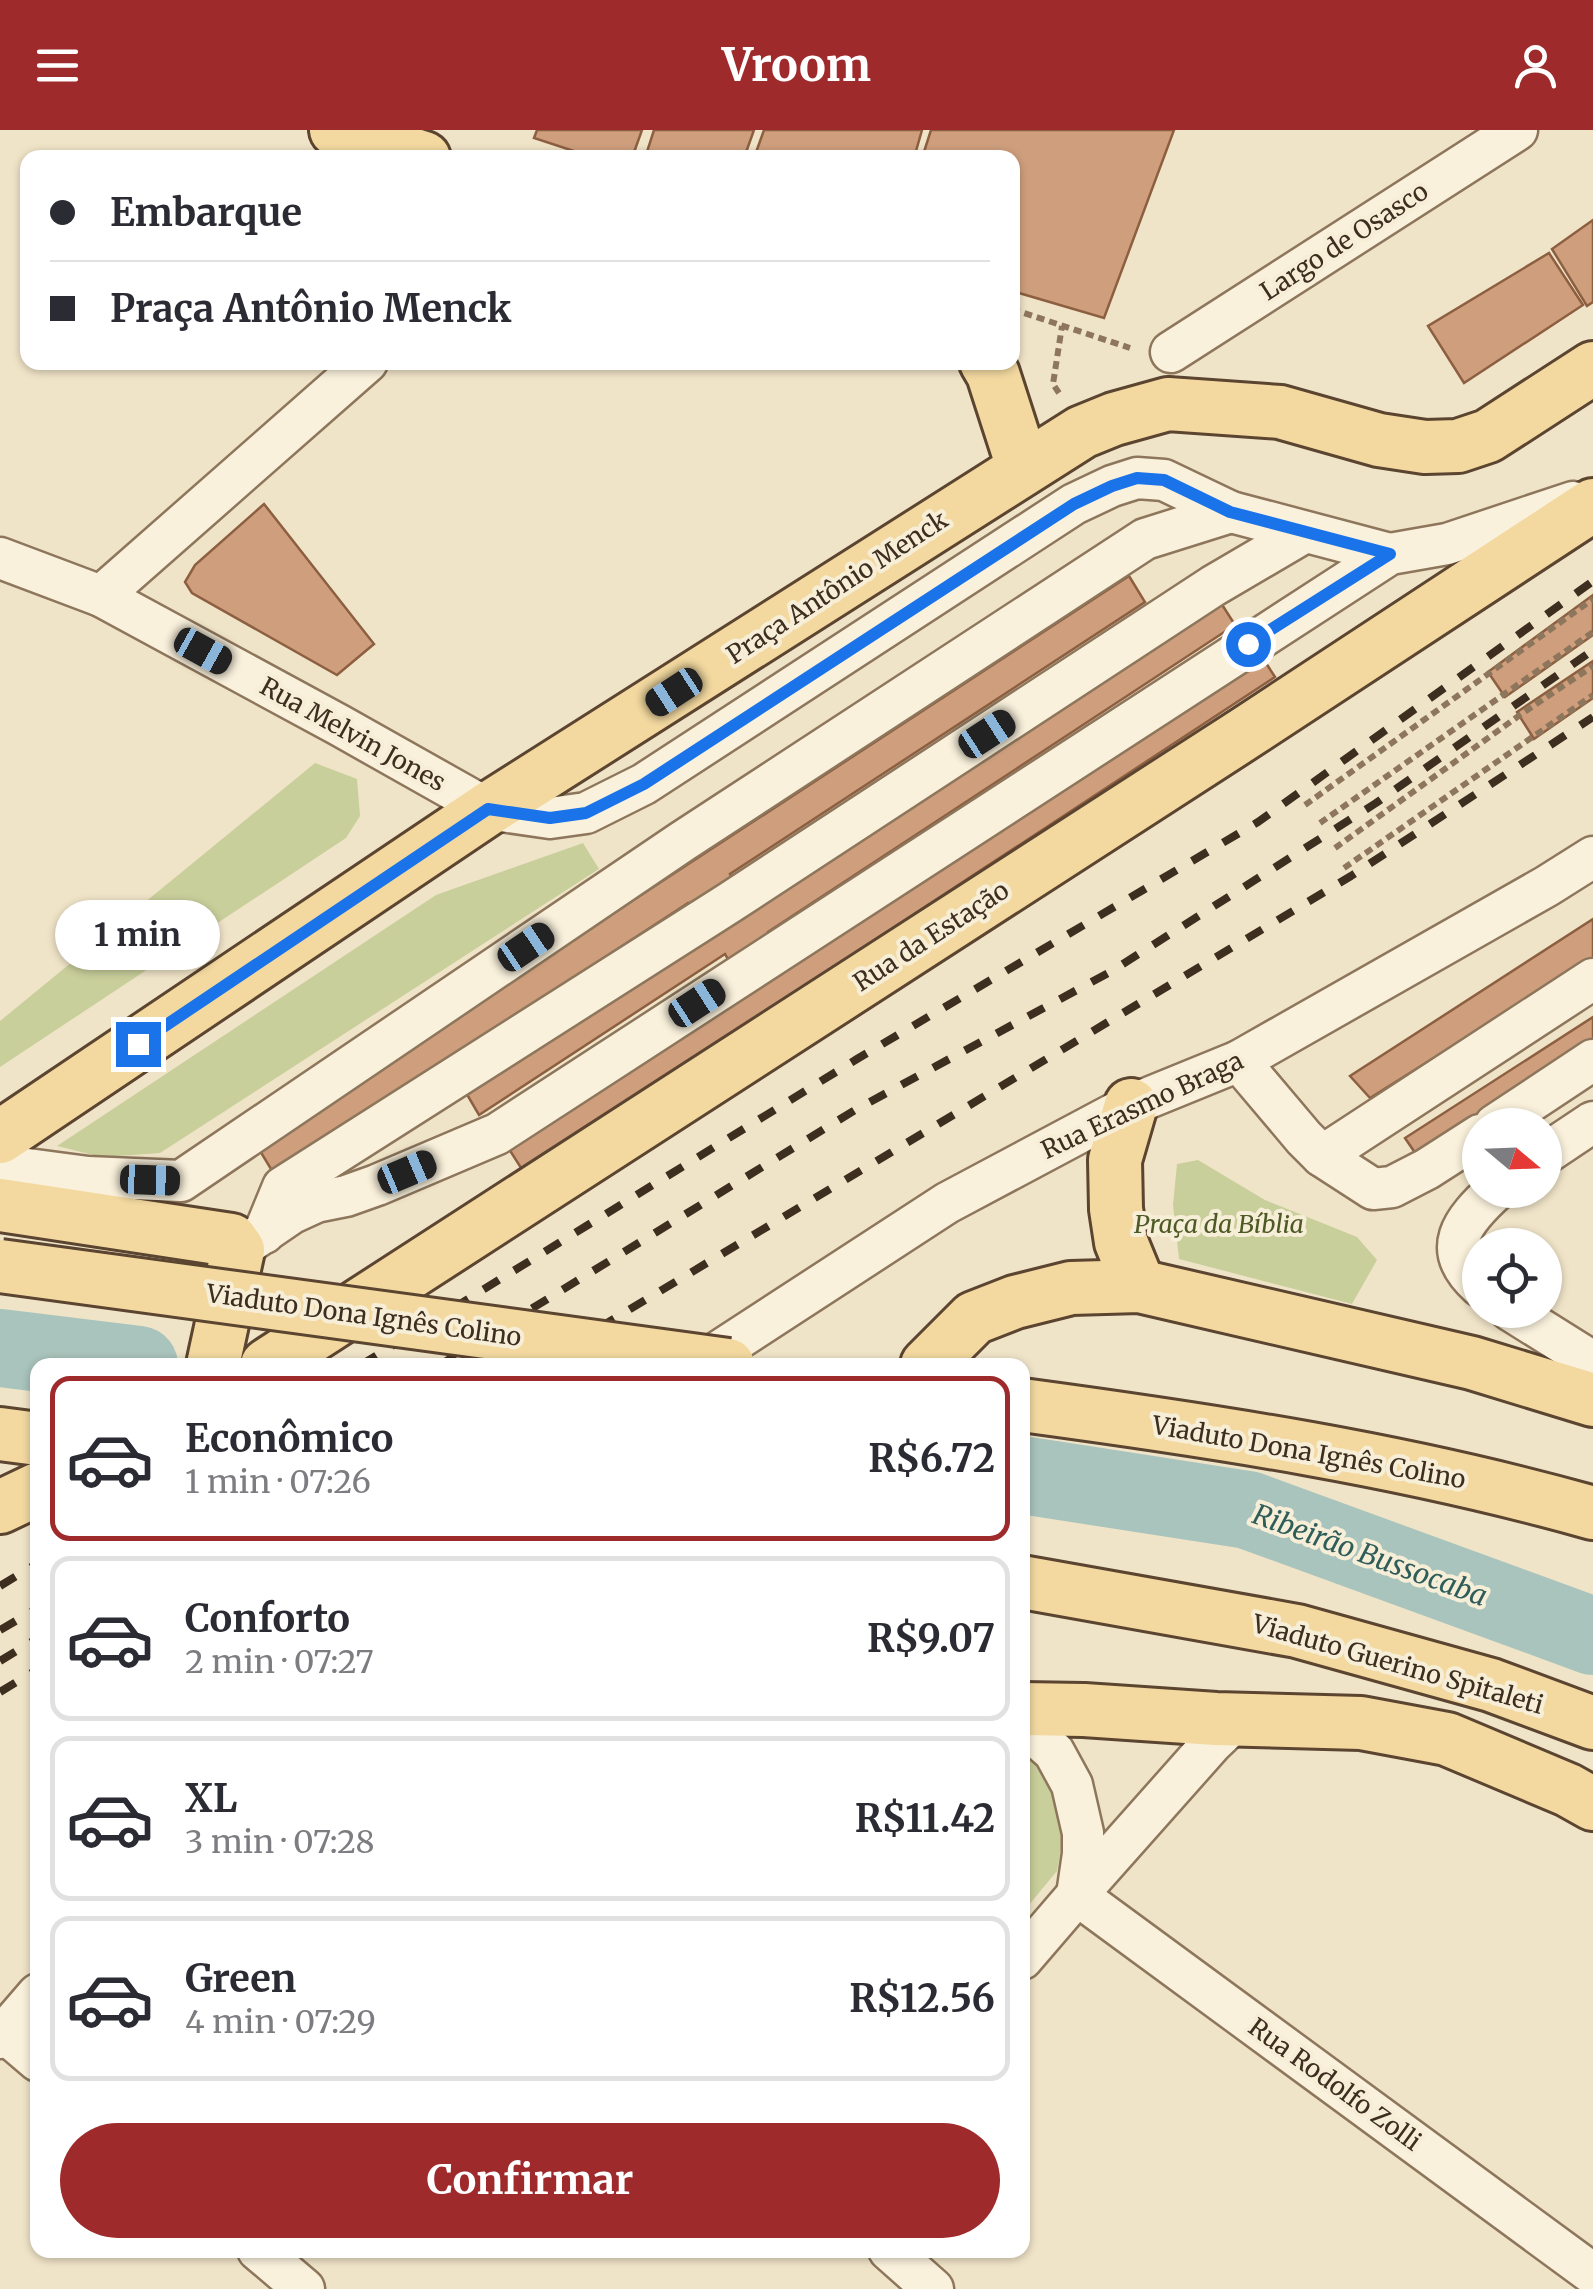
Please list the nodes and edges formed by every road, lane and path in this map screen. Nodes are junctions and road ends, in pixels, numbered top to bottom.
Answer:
1 (336, 130) edge
2 (1517, 130) edge
3 (399, 150) edge
4 (1062, 326) dead end
5 (1171, 352) dead end
6 (1593, 368) edge
7 (358, 370) edge
8 (991, 370) edge
9 (1053, 384) dead end
10 (1024, 468) junction
11 (1593, 496) edge
12 (1593, 505) edge
13 (1230, 512) junction
14 (1304, 532) junction
15 (1390, 554) junction
16 (0, 558) edge
17 (100, 596) junction
18 (1593, 599) edge
19 (1593, 632) edge
20 (1593, 666) edge
21 (1593, 695) edge
22 (1306, 805) dead end
23 (488, 809) junction
24 (1320, 824) dead end
25 (1335, 848) dead end
26 (1593, 857) edge
27 (1344, 868) dead end
28 (1593, 978) edge
29 (1239, 1060) junction
30 (1593, 1060) edge
31 (1131, 1106) junction
32 (1521, 1108) edge
33 (1593, 1122) edge
34 (0, 1137) edge
35 (1562, 1143) edge
36 (1462, 1147) edge
37 (1322, 1156) junction
38 (0, 1171) edge
39 (0, 1204) edge
40 (1478, 1208) edge
41 (1463, 1228) edge
42 (1462, 1230) edge
43 (251, 1242) junction
44 (1462, 1264) edge
45 (0, 1266) edge
46 (1139, 1286) junction
47 (1539, 1328) edge
48 (215, 1358) edge
49 (278, 1358) edge
50 (677, 1358) edge
51 (709, 1358) edge
52 (934, 1358) edge
53 (1593, 1362) edge
54 (1593, 1400) edge
55 (1030, 1406) edge
56 (0, 1434) edge
57 (30, 1438) edge
58 (30, 1493) edge
59 (0, 1507) edge
60 (1593, 1513) edge
61 (1030, 1583) edge
62 (1030, 1709) edge
63 (1236, 1720) junction
64 (1593, 1723) edge
65 (1030, 1731) edge
66 (1593, 1804) edge
67 (1076, 1895) junction
68 (1030, 1950) edge
69 (30, 2003) edge
70 (2, 2035) edge
71 (30, 2054) edge
72 (267, 2258) edge
73 (898, 2258) edge
74 (1593, 2274) edge
75 (304, 2289) edge
76 (933, 2289) edge

1 - 3 main road
2 - 5 street, Largo de Osasco
4 - 9 path
6 - 10 main road, Praça Antônio Menck
7 - 17 street
8 - 10 main road
10 - 23 main road, Praça Antônio Menck
11 - 15 street
12 - 49 main road, Rua da Estação
13 - 14 street
13 - 23 street
13 - 38 street
14 - 15 street
14 - 43 street
15 - 43 street
16 - 17 street, Rua Melvin Jones
17 - 23 street, Rua Melvin Jones
18 - 22 path
19 - 24 path
20 - 25 path
21 - 27 path
23 - 34 main road, Praça Antônio Menck
26 - 29 street, Rua Erasmo Braga
28 - 37 street
29 - 31 street, Rua Erasmo Braga
29 - 37 street
30 - 32 street
31 - 46 main road
31 - 51 street, Rua Erasmo Braga
33 - 35 street
36 - 37 street
39 - 43 main road
40 - 41 street
42 - 44 street
43 - 48 main road
45 - 50 main road, Viaduto Dona Ignês Colino, bridge
46 - 52 main road
46 - 54 main road
47 - 53 street
55 - 60 main road, Viaduto Dona Ignês Colino
56 - 57 main road
58 - 59 main road
61 - 64 main road, Viaduto Guerino Spitaleti
62 - 63 main road
63 - 66 main road
63 - 67 street
65 - 67 street
67 - 68 street
67 - 74 street, Rua Rodolfo Zolli
69 - 70 street
70 - 71 street
72 - 75 street
73 - 76 street

